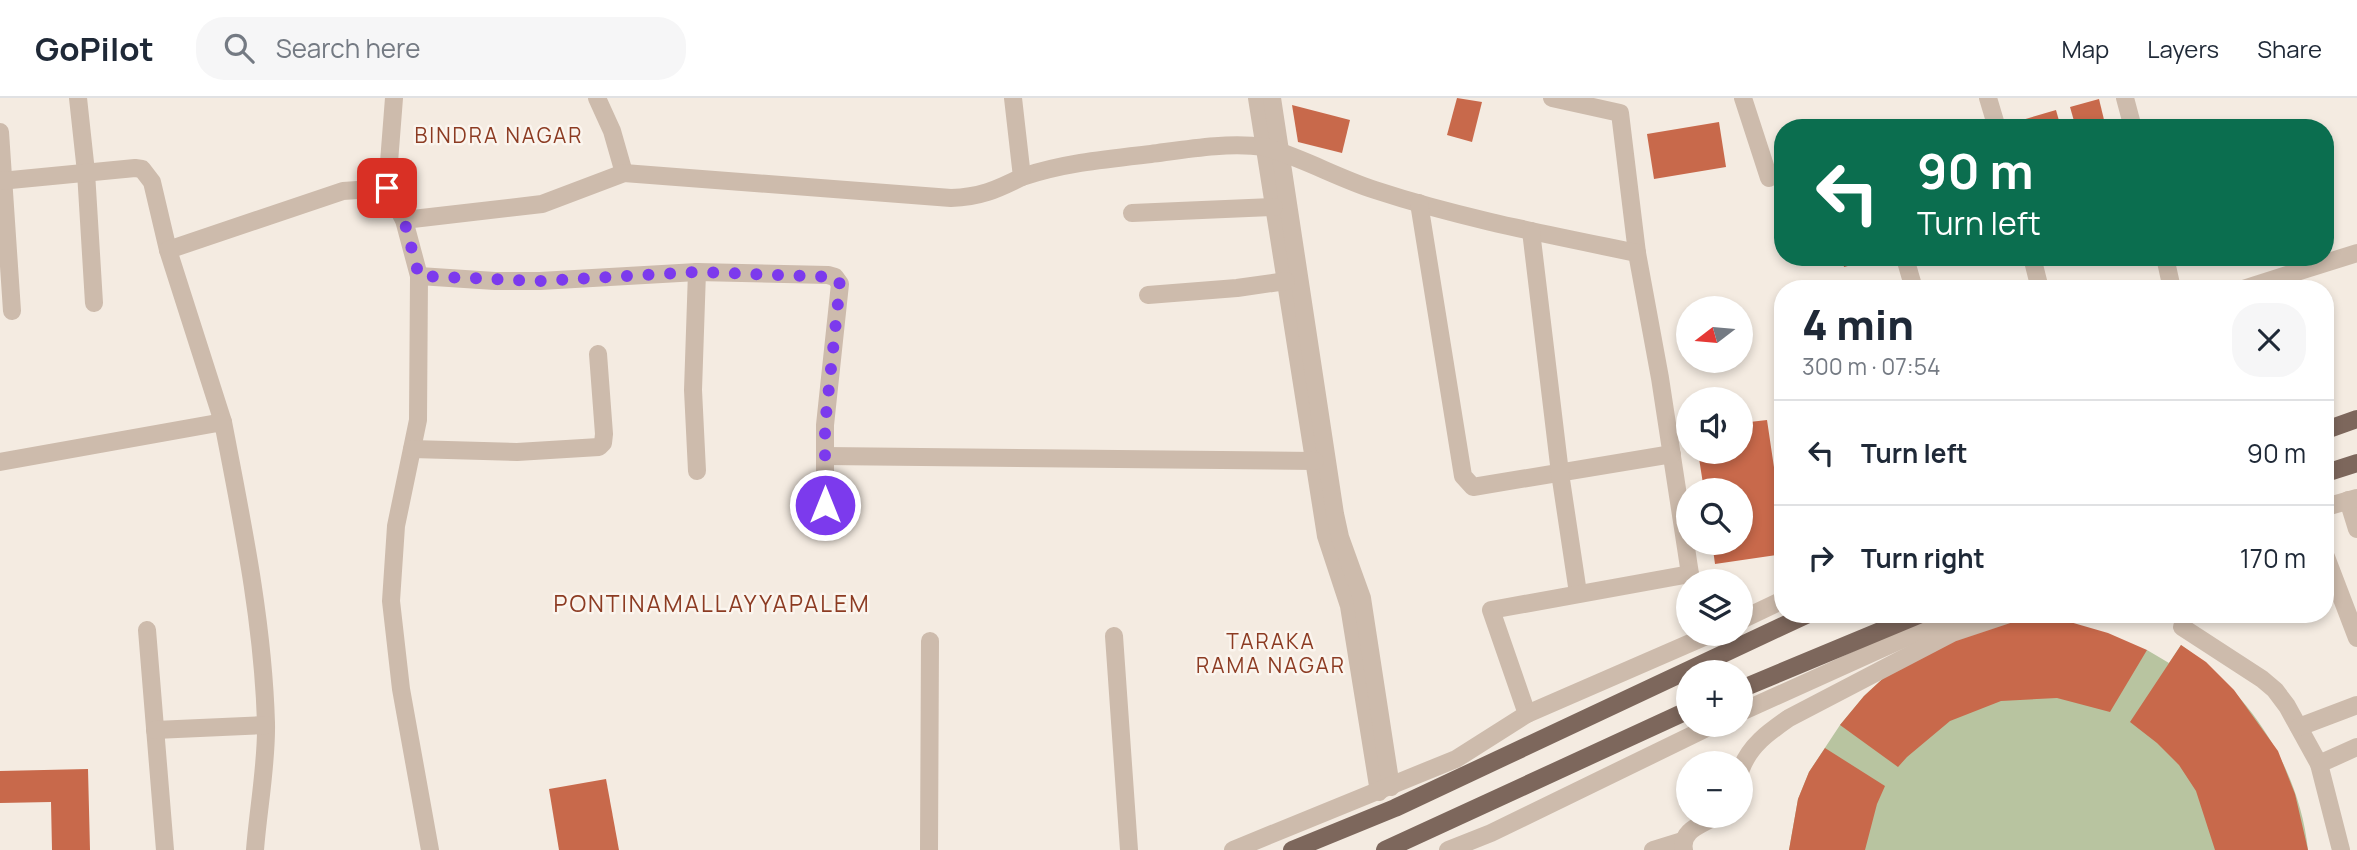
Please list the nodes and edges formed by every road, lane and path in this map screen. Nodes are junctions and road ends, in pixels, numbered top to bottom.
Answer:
1 (78, 98) edge
2 (394, 98) edge
3 (597, 98) edge
4 (1013, 98) edge
5 (1257, 98) edge
6 (1272, 98) edge
7 (1552, 98) edge
8 (1743, 98) edge
9 (1989, 98) edge
10 (2125, 98) edge
11 (1619, 106) edge
12 (1995, 119) edge
13 (2131, 119) edge
14 (0, 132) edge
15 (1273, 149) junction
16 (86, 172) junction
17 (624, 173) junction
18 (1022, 177) junction
19 (1769, 178) dead end
20 (2, 181) edge
21 (387, 188) junction
22 (1419, 203) junction
23 (1274, 207) junction
24 (1132, 213) dead end
25 (404, 220) junction
26 (1531, 231) junction
27 (168, 250) junction
28 (1637, 253) junction
29 (2357, 253) edge
30 (2334, 260) edge
31 (2316, 266) edge
32 (697, 272) junction
33 (419, 276) junction
34 (2272, 280) edge
35 (1286, 281) junction
36 (1148, 295) dead end
37 (94, 303) dead end
38 (12, 311) dead end
39 (598, 354) dead end
40 (2357, 419) edge
41 (223, 422) junction
42 (2334, 427) edge
43 (412, 449) junction
44 (1672, 454) junction
45 (825, 456) junction
46 (1315, 461) junction
47 (0, 462) edge
48 (2357, 463) edge
49 (2334, 470) edge
50 (697, 471) dead end
51 (1560, 473) junction
52 (2353, 499) edge
53 (825, 505) dead end
54 (2334, 505) edge
55 (2357, 529) edge
56 (1690, 569) edge
57 (2334, 578) edge
58 (1676, 580) edge
59 (1578, 593) junction
60 (1774, 604) edge
61 (1753, 614) edge
62 (1789, 623) edge
63 (1900, 623) edge
64 (1938, 623) edge
65 (1981, 623) edge
66 (2182, 627) dead end
67 (147, 630) dead end
68 (1114, 636) dead end
69 (2357, 638) edge
70 (930, 641) dead end
71 (1683, 646) edge
72 (1753, 684) edge
73 (1759, 703) junction
74 (2357, 705) edge
75 (1753, 706) edge
76 (1527, 713) junction
77 (1676, 716) edge
78 (266, 725) junction
79 (2299, 727) junction
80 (155, 730) junction
81 (1769, 732) junction
82 (1689, 737) edge
83 (2357, 747) edge
84 (1749, 751) edge
85 (2319, 764) junction
86 (1385, 790) junction
87 (1696, 828) edge
88 (1683, 846) edge
89 (165, 850) edge
90 (255, 850) edge
91 (430, 850) edge
92 (929, 850) edge
93 (1129, 850) edge
94 (1233, 850) edge
95 (1292, 850) edge
96 (1385, 850) edge
97 (1448, 850) edge
98 (1653, 850) edge
99 (2341, 850) edge

1 - 16 street
2 - 21 street
3 - 17 street
4 - 18 street
5 - 15 street
6 - 15 street
7 - 11 street
8 - 19 street
9 - 12 street
10 - 13 street
11 - 28 street
14 - 20 street
15 - 18 street
15 - 22 street
15 - 23 street
15 - 86 street
16 - 20 street
16 - 27 street
16 - 37 street
17 - 18 street
17 - 25 street
20 - 38 street
21 - 25 street
21 - 27 street
22 - 26 street
22 - 51 street
23 - 24 street
23 - 35 street
25 - 33 street
26 - 28 street
26 - 51 street
27 - 41 street
28 - 44 street
29 - 30 street
31 - 34 street
32 - 33 street
32 - 45 street
32 - 50 street
33 - 43 street
35 - 36 street
35 - 46 street
39 - 43 street
40 - 42 main road
41 - 47 street
41 - 78 street
43 - 91 street
44 - 51 street
44 - 56 street
45 - 46 street
45 - 53 street
46 - 86 street
48 - 49 main road
51 - 59 street
52 - 54 street
52 - 55 street
57 - 69 street
58 - 59 street
59 - 76 street
60 - 61 street
62 - 95 main road
63 - 72 main road
64 - 73 street
65 - 81 street
66 - 79 street
67 - 80 street
68 - 93 street
70 - 92 street
71 - 76 street
73 - 75 street
73 - 81 street
74 - 79 street
76 - 86 street
77 - 96 main road
78 - 80 street
78 - 90 street
79 - 85 street
80 - 89 street
81 - 84 street
82 - 97 street
83 - 85 street
85 - 99 street
86 - 94 street
87 - 88 street
88 - 98 street

